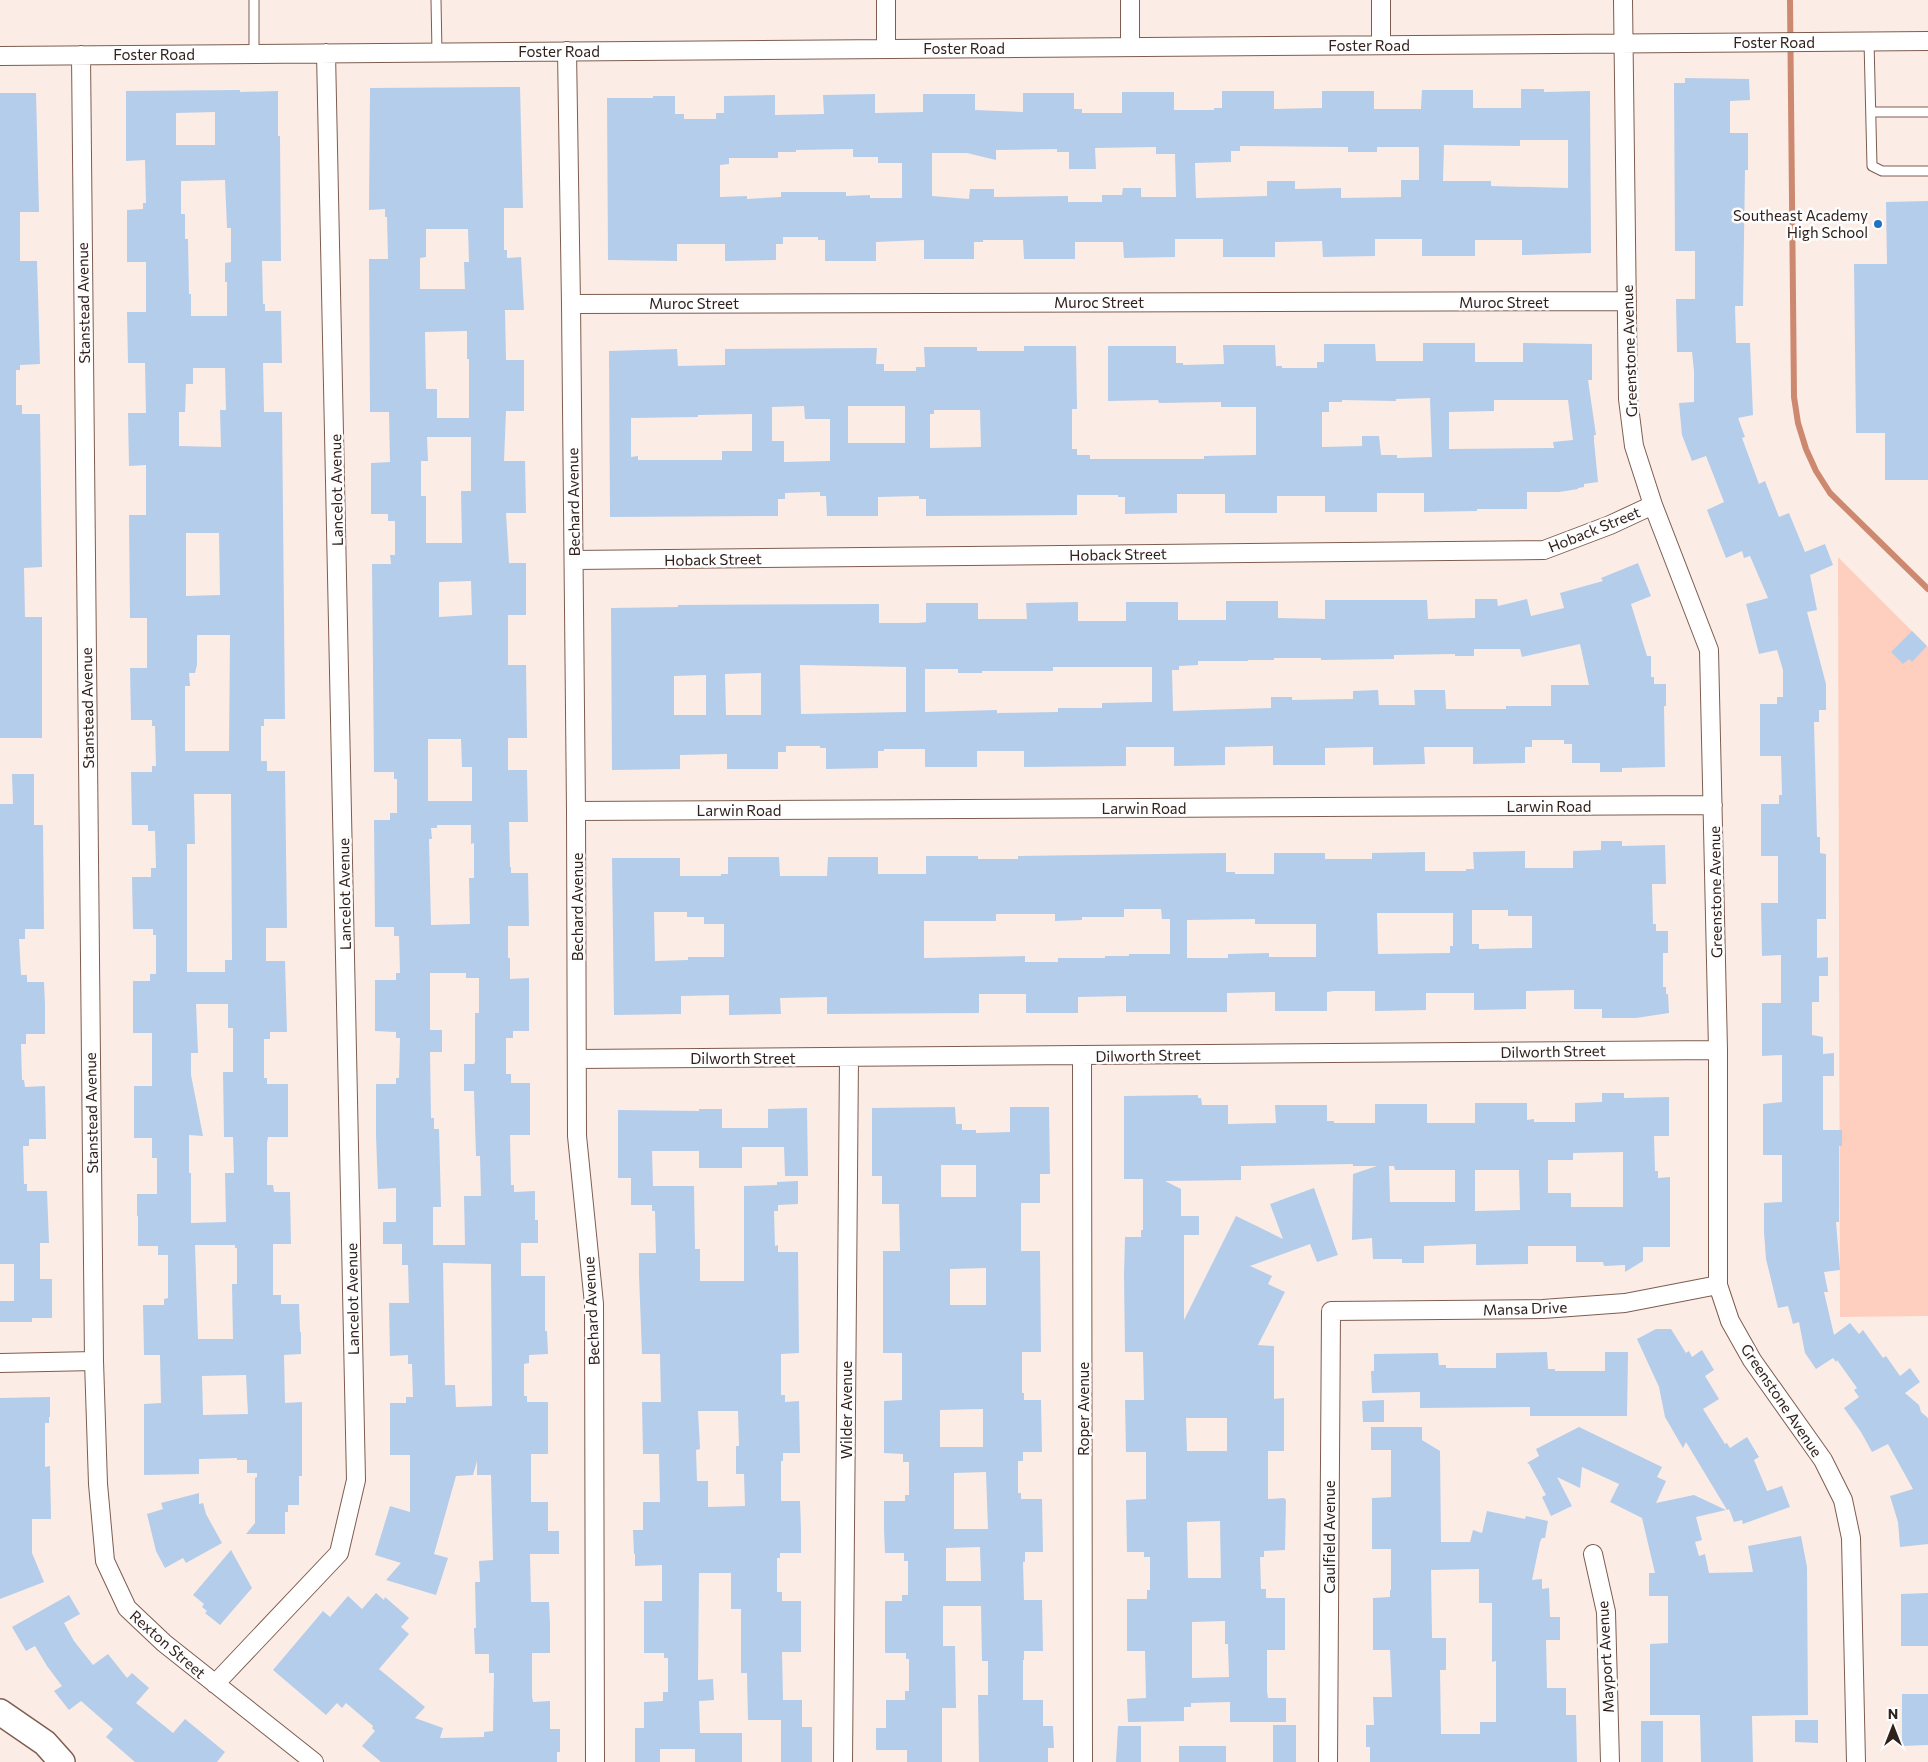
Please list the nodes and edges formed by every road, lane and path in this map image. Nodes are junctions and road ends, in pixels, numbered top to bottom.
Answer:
1 (254, 0) edge
2 (436, 0) edge
3 (886, 0) edge
4 (1130, 0) edge
5 (1380, 0) edge
6 (1623, 0) edge
7 (1869, 41) junction
8 (1928, 41) edge
9 (1623, 43) junction
10 (1381, 45) junction
11 (1130, 47) junction
12 (886, 49) junction
13 (567, 51) junction
14 (437, 52) junction
15 (254, 53) junction
16 (326, 53) junction
17 (81, 55) junction
18 (0, 56) edge
19 (1871, 112) junction
20 (1928, 112) edge
21 (1928, 171) edge
22 (1627, 301) junction
23 (571, 304) junction
24 (1653, 505) junction
25 (574, 560) junction
26 (1713, 806) junction
27 (576, 811) junction
28 (1718, 1050) junction
29 (1082, 1056) junction
30 (849, 1058) junction
31 (577, 1059) junction
32 (1718, 1285) junction
33 (1331, 1311) joint
34 (94, 1361) junction
35 (0, 1363) edge
36 (1593, 1554) dead end
37 (214, 1684) junction
38 (0, 1712) edge
39 (62, 1762) edge
40 (314, 1762) edge
41 (595, 1762) edge
42 (843, 1762) edge
43 (1083, 1762) edge
44 (1328, 1762) edge
45 (1610, 1762) edge
46 (1856, 1762) edge

1 - 15 lane
2 - 14 lane
3 - 12 street
4 - 11 street
5 - 10 street
6 - 9 street, Greenstone Avenue
7 - 8 street, Foster Road
7 - 9 street, Foster Road
7 - 19 lane
9 - 10 street, Foster Road
9 - 22 street, Greenstone Avenue
10 - 11 street, Foster Road
11 - 12 street, Foster Road
12 - 13 street, Foster Road
13 - 14 street, Foster Road
13 - 23 street, Bechard Avenue
14 - 16 street, Foster Road
15 - 16 street, Foster Road
15 - 17 street, Foster Road
16 - 37 street, Lancelot Avenue
17 - 18 street, Foster Road
17 - 34 street, Stanstead Avenue
19 - 20 lane
19 - 21 lane
22 - 23 street, Muroc Street
22 - 24 street, Greenstone Avenue
23 - 25 street, Bechard Avenue
24 - 25 street, Hoback Street
24 - 26 street, Greenstone Avenue
25 - 27 street, Bechard Avenue
26 - 27 street, Larwin Road
26 - 28 street, Greenstone Avenue
27 - 31 street, Bechard Avenue
28 - 29 street, Dilworth Street
28 - 32 street, Greenstone Avenue
29 - 30 street, Dilworth Street
29 - 43 street, Roper Avenue
30 - 31 street, Dilworth Street
30 - 42 street, Wilder Avenue
31 - 41 street, Bechard Avenue
32 - 33 street, Mansa Drive
32 - 46 street, Greenstone Avenue
33 - 44 street, Caulfield Avenue
34 - 35 street
34 - 37 street, Rexton Street
36 - 45 street, Mayport Avenue
37 - 40 street, Rexton Street
38 - 39 street

